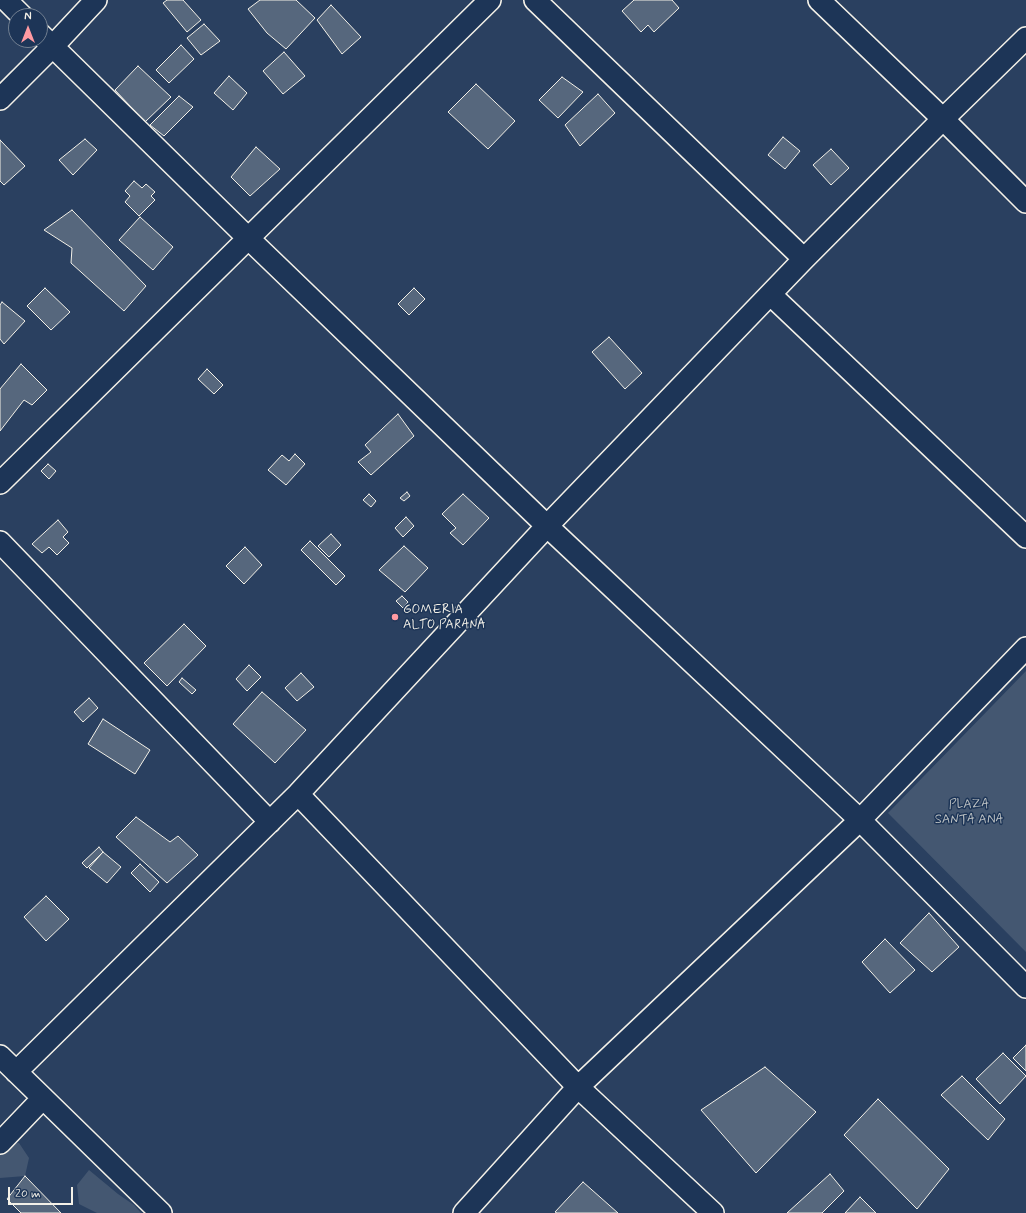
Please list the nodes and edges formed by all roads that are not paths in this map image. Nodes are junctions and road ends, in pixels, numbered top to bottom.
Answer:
1 (6, 0) edge
2 (96, 0) edge
3 (490, 0) edge
4 (535, 0) edge
5 (819, 0) edge
6 (14, 8) edge
7 (48, 38) edge
8 (1026, 38) edge
9 (48, 42) edge
10 (40, 48) edge
11 (0, 99) edge
12 (943, 119) junction
13 (1026, 202) edge
14 (248, 238) junction
15 (804, 259) junction
16 (771, 295) junction
17 (0, 482) edge
18 (547, 526) junction
19 (1026, 536) edge
20 (0, 542) edge
21 (1026, 648) edge
22 (298, 794) junction
23 (860, 820) junction
24 (270, 822) junction
25 (1026, 987) edge
26 (0, 1056) edge
27 (16, 1072) junction
28 (578, 1087) junction
29 (43, 1098) junction
30 (0, 1143) edge
31 (161, 1213) edge
32 (464, 1213) edge
33 (713, 1213) edge

1 - 6 street
2 - 7 street
3 - 14 street
4 - 15 street
5 - 12 street
8 - 12 street
9 - 14 street
10 - 11 street
12 - 13 street
12 - 15 street
14 - 17 street
14 - 18 street
15 - 16 street
16 - 18 street
16 - 19 street
18 - 22 street
18 - 23 street
20 - 24 street
21 - 23 street
22 - 24 street
22 - 28 street
23 - 25 street
23 - 28 street
24 - 27 street
26 - 27 street
27 - 29 street
28 - 32 street
28 - 33 street
29 - 30 street
29 - 31 street

